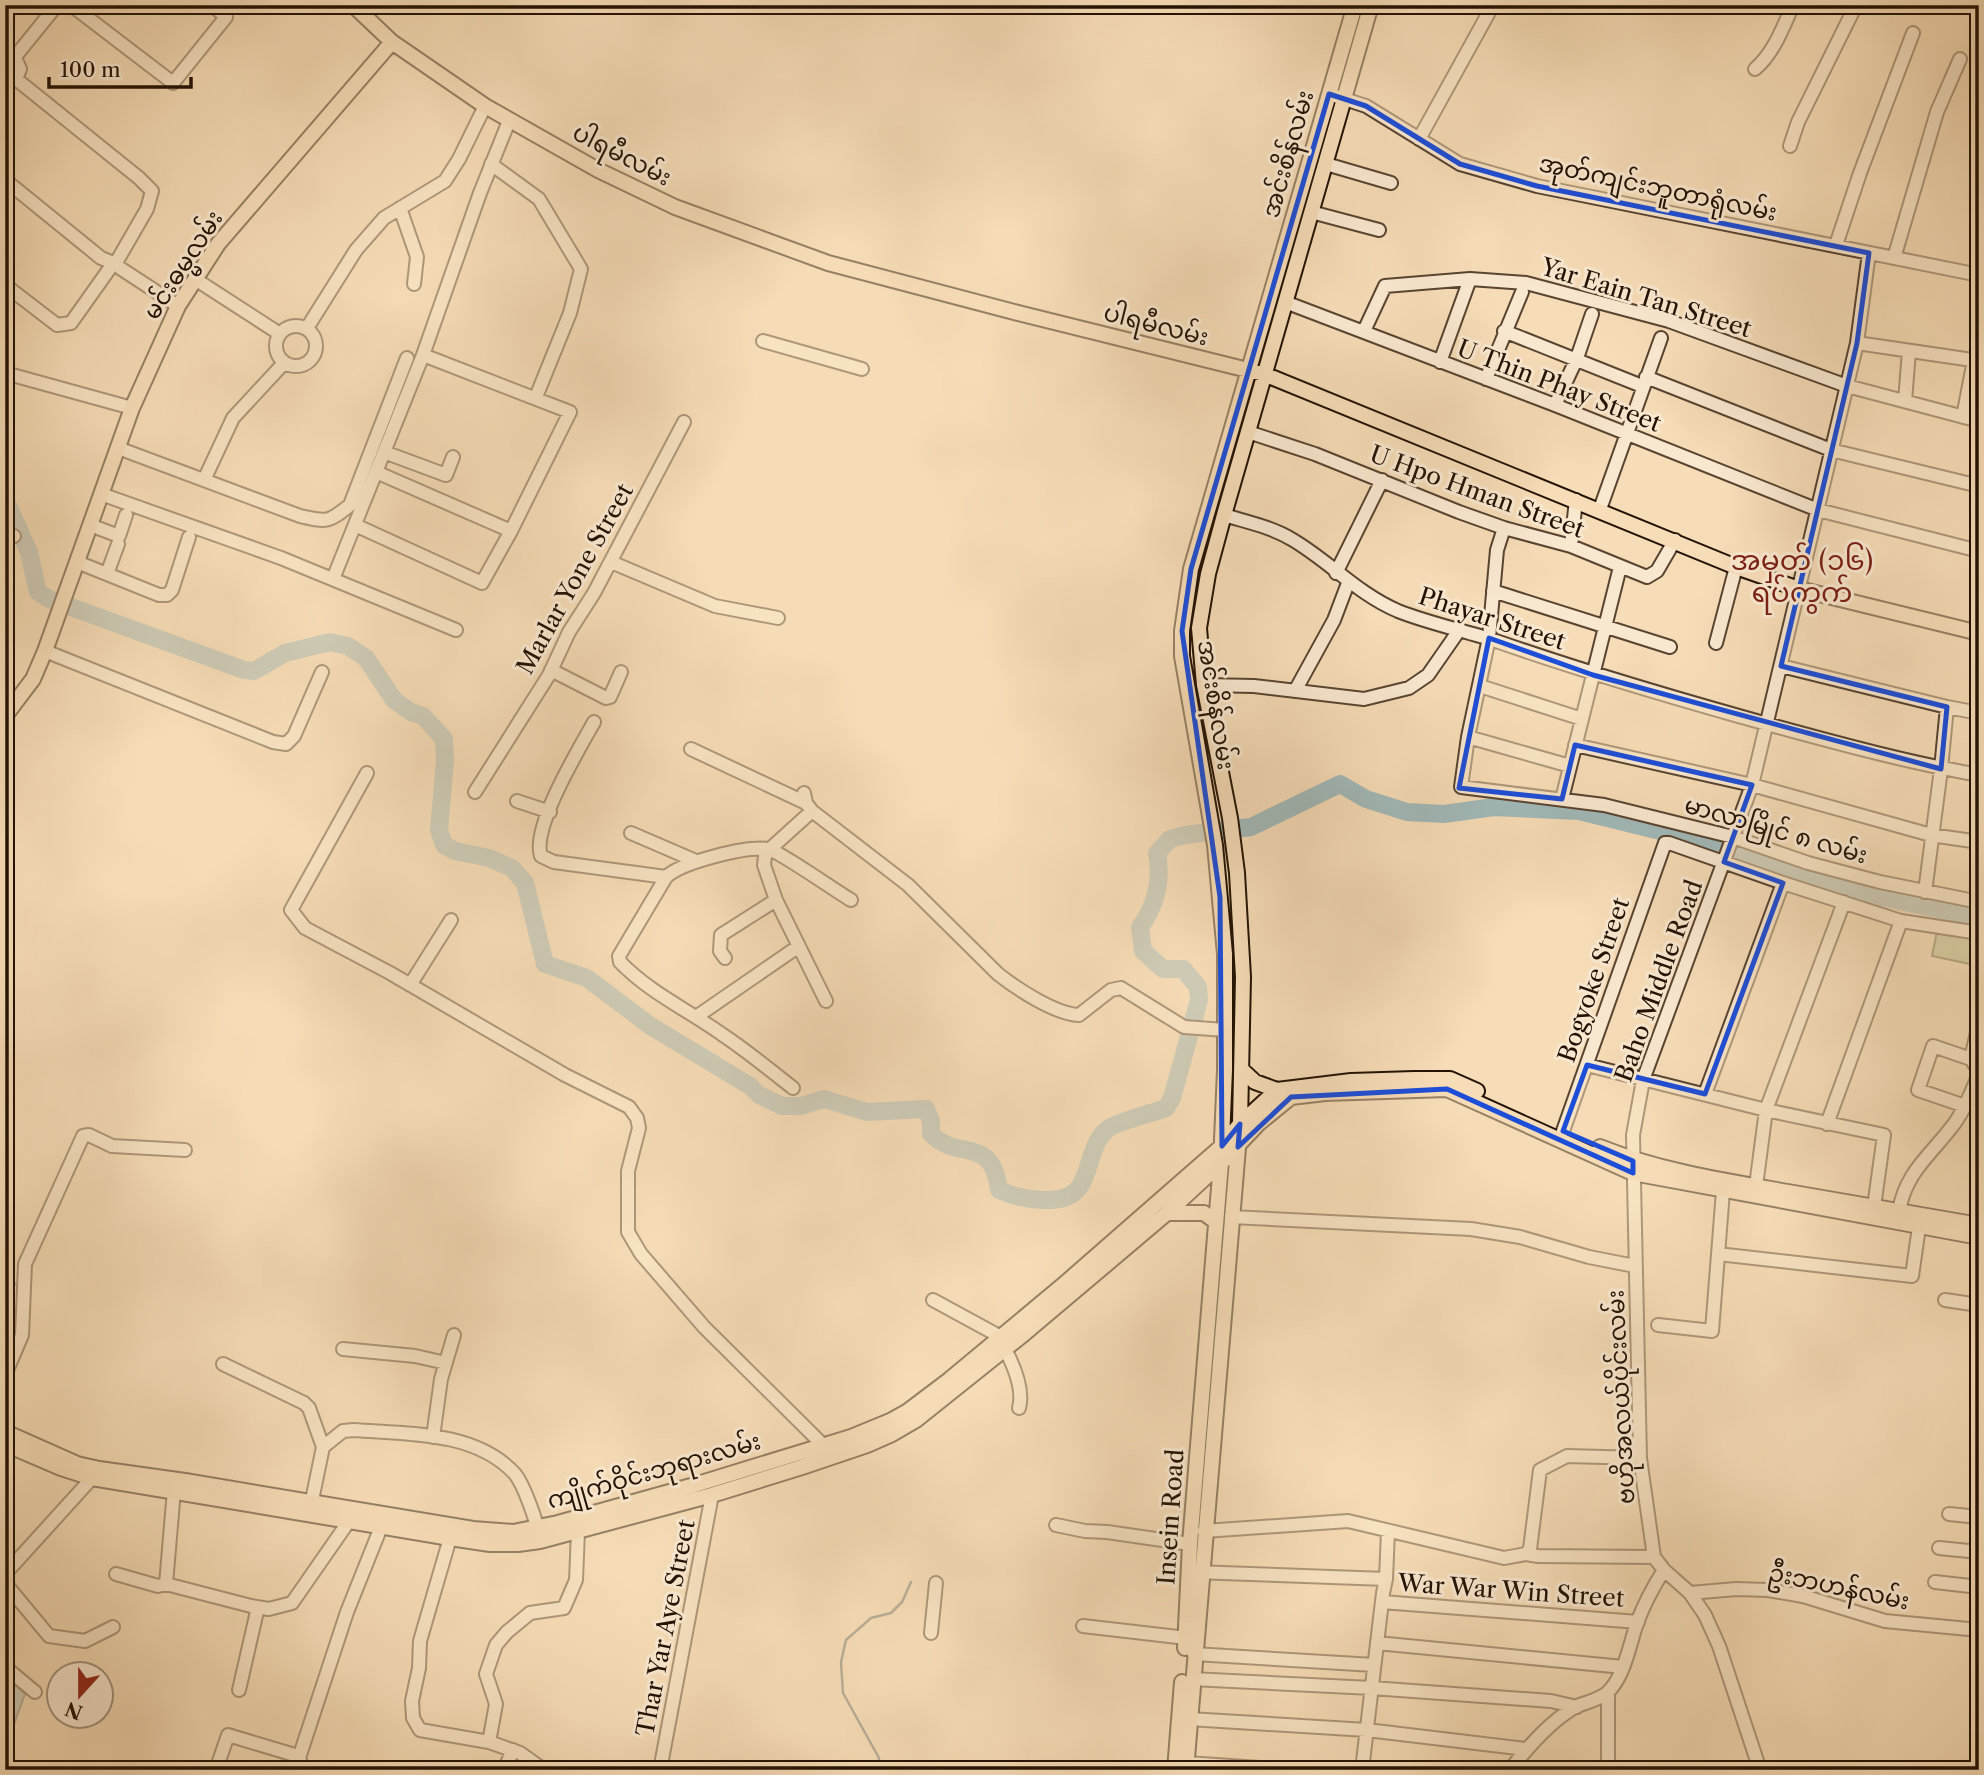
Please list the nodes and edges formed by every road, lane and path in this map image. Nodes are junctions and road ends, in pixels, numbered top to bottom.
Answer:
1 (57, 5) edge
2 (71, 5) edge
3 (212, 5) edge
4 (352, 5) edge
5 (1355, 5) edge
6 (1371, 5) edge
7 (1493, 5) edge
8 (1793, 5) edge
9 (1856, 5) edge
10 (1913, 33) dead end
11 (392, 42) junction
12 (10, 56) edge
13 (1960, 59) dead end
14 (1755, 69) dead end
15 (11, 81) edge
16 (1329, 94) junction
17 (1344, 98) junction
18 (485, 106) junction
19 (509, 121) junction
20 (1419, 139) junction
21 (1790, 146) dead end
22 (491, 164) junction
23 (1326, 164) junction
24 (5, 180) edge
25 (1391, 183) dead end
26 (400, 208) junction
27 (1311, 212) junction
28 (1379, 230) dead end
29 (1836, 245) junction
30 (1869, 253) junction
31 (1894, 258) junction
32 (114, 265) junction
33 (1979, 275) edge
34 (195, 279) junction
35 (1470, 279) junction
36 (414, 284) dead end
37 (5, 285) edge
38 (1522, 292) dead end
39 (1285, 302) junction
40 (178, 306) junction
41 (1592, 314) dead end
42 (307, 328) junction
43 (1364, 331) junction
44 (1504, 331) junction
45 (280, 334) junction
46 (1661, 338) dead end
47 (763, 341) dead end
48 (1857, 343) junction
49 (1909, 351) junction
50 (423, 355) junction
51 (407, 358) dead end
52 (1577, 358) junction
53 (1976, 361) edge
54 (1440, 362) junction
55 (284, 363) junction
56 (862, 369) dead end
57 (1248, 372) junction
58 (5, 373) edge
59 (1265, 374) junction
60 (1486, 379) junction
61 (1644, 382) junction
62 (1847, 386) junction
63 (536, 397) junction
64 (1905, 401) junction
65 (1555, 405) junction
66 (132, 408) junction
67 (1963, 417) junction
68 (1979, 421) edge
69 (684, 422) dead end
70 (1248, 432) junction
71 (1626, 434) junction
72 (118, 448) junction
73 (1831, 450) junction
74 (384, 452) junction
75 (453, 457) dead end
76 (376, 472) junction
77 (204, 480) junction
78 (1382, 480) junction
79 (1979, 486) edge
80 (101, 494) junction
81 (1576, 500) junction
82 (1600, 509) junction
83 (1818, 510) junction
84 (127, 515) dead end
85 (1224, 515) junction
86 (90, 525) junction
87 (355, 525) junction
88 (1504, 528) junction
89 (511, 531) junction
90 (190, 537) dead end
91 (1675, 540) junction
92 (118, 544) dead end
93 (1571, 546) junction
94 (1979, 551) edge
95 (77, 562) junction
96 (611, 562) junction
97 (1736, 566) junction
98 (1620, 567) junction
99 (1336, 573) junction
100 (107, 574) junction
101 (332, 579) junction
102 (1348, 583) junction
103 (1799, 589) junction
104 (1493, 591) junction
105 (778, 618) dead end
106 (1605, 626) junction
107 (1460, 629) junction
108 (456, 630) dead end
109 (1979, 633) edge
110 (1489, 638) junction
111 (1716, 643) dead end
112 (1670, 647) dead end
113 (45, 651) junction
114 (1781, 666) junction
115 (551, 670) junction
116 (322, 672) dead end
117 (621, 672) dead end
118 (1593, 675) junction
119 (1204, 685) junction
120 (1480, 686) junction
121 (1295, 691) junction
122 (1947, 707) junction
123 (1210, 713) junction
124 (1979, 713) edge
125 (5, 716) edge
126 (1193, 716) junction
127 (1582, 719) junction
128 (594, 722) dead end
129 (1766, 723) junction
130 (1468, 737) junction
131 (1575, 745) junction
132 (691, 749) dead end
133 (1570, 766) junction
134 (1941, 769) junction
135 (367, 773) dead end
136 (1979, 775) edge
137 (1752, 785) junction
138 (475, 792) dead end
139 (1562, 799) junction
140 (517, 801) dead end
141 (807, 802) junction
142 (550, 811) junction
143 (631, 833) dead end
144 (1931, 835) junction
145 (1733, 839) junction
146 (1979, 842) edge
147 (770, 849) junction
148 (1725, 860) junction
149 (696, 862) junction
150 (666, 877) junction
151 (1783, 883) junction
152 (1925, 892) junction
153 (776, 900) junction
154 (851, 900) dead end
155 (1844, 902) junction
156 (1979, 902) edge
157 (451, 920) dead end
158 (1901, 921) junction
159 (1979, 933) edge
160 (799, 946) junction
161 (725, 958) dead end
162 (410, 985) junction
163 (826, 1001) dead end
164 (696, 1017) junction
165 (1979, 1023) edge
166 (1225, 1030) junction
167 (1971, 1059) junction
168 (1587, 1065) junction
169 (1241, 1069) junction
170 (1979, 1072) edge
171 (1643, 1080) junction
172 (793, 1088) dead end
173 (1277, 1090) junction
174 (1705, 1094) junction
175 (1965, 1106) junction
176 (1766, 1110) junction
177 (1240, 1124) junction
178 (1826, 1124) junction
179 (1563, 1131) junction
180 (1222, 1146) junction
181 (1237, 1147) junction
182 (185, 1150) dead end
183 (1222, 1163) junction
184 (1633, 1167) junction
185 (1756, 1186) junction
186 (1740, 1188) junction
187 (1723, 1191) junction
188 (1874, 1207) junction
189 (1167, 1213) junction
190 (1896, 1215) junction
191 (1231, 1217) junction
192 (1216, 1222) junction
193 (1979, 1225) edge
194 (1919, 1227) junction
195 (1979, 1237) edge
196 (1718, 1254) junction
197 (1635, 1266) junction
198 (1212, 1267) joint
199 (933, 1300) dead end
200 (1945, 1300) dead end
201 (1979, 1305) edge
202 (1658, 1325) dead end
203 (454, 1335) dead end
204 (1003, 1343) junction
205 (343, 1349) dead end
206 (446, 1363) junction
207 (222, 1364) dead end
208 (5, 1375) edge
209 (1019, 1408) dead end
210 (5, 1432) edge
211 (433, 1437) junction
212 (5, 1444) edge
213 (823, 1446) junction
214 (323, 1447) junction
215 (834, 1457) junction
216 (1640, 1458) junction
217 (92, 1478) junction
218 (174, 1485) junction
219 (710, 1488) junction
220 (310, 1508) junction
221 (1949, 1514) dead end
222 (1979, 1517) edge
223 (349, 1521) junction
224 (383, 1521) junction
225 (1056, 1525) dead end
226 (578, 1531) junction
227 (1204, 1531) junction
228 (1388, 1531) junction
229 (539, 1534) junction
230 (450, 1538) junction
231 (1190, 1544) junction
232 (1939, 1548) dead end
233 (1528, 1551) junction
234 (1979, 1552) edge
235 (1654, 1557) junction
236 (1664, 1570) junction
237 (1195, 1572) junction
238 (5, 1574) edge
239 (116, 1574) dead end
240 (1386, 1579) junction
241 (1935, 1582) dead end
242 (5, 1583) edge
243 (936, 1583) dead end
244 (166, 1584) junction
245 (1979, 1587) edge
246 (1690, 1593) junction
247 (1382, 1602) junction
248 (258, 1607) junction
249 (1638, 1622) junction
250 (1083, 1626) dead end
251 (113, 1627) dead end
252 (1979, 1630) edge
253 (931, 1633) dead end
254 (1190, 1638) junction
255 (1377, 1643) junction
256 (1194, 1654) junction
257 (1374, 1665) junction
258 (5, 1667) edge
259 (1623, 1667) junction
260 (1192, 1679) junction
261 (1372, 1688) junction
262 (239, 1690) dead end
263 (35, 1692) dead end
264 (1608, 1692) junction
265 (1577, 1707) junction
266 (1189, 1719) junction
267 (1367, 1730) junction
268 (489, 1742) junction
269 (1526, 1749) junction
270 (513, 1750) junction
271 (298, 1756) junction
272 (1182, 1768) edge
273 (216, 1770) edge
274 (295, 1770) edge
275 (304, 1770) edge
276 (504, 1770) edge
277 (544, 1770) edge
278 (660, 1770) edge
279 (1290, 1770) edge
280 (1363, 1770) edge
281 (1510, 1770) edge
282 (1608, 1770) edge
283 (1760, 1770) edge

1 - 12 street
2 - 3 street
4 - 11 main road, ပါရမီလမ်း
5 - 16 main road, အင်းစိန်လမ်း
6 - 17 main road, အင်းစိန်လမ်း
7 - 20 street
8 - 14 street
9 - 21 street
10 - 29 street
11 - 18 main road, ပါရမီလမ်း
11 - 34 main road, မင်းဓမ္မလမ်း
12 - 15 street
13 - 31 street
15 - 32 street
16 - 17 street, အုတ်ကျင်းဘူတာရုံလမ်း
16 - 57 main road, အင်းစိန်လမ်း
17 - 20 street, အုတ်ကျင်းဘူတာရုံလမ်း
17 - 23 main road
18 - 19 main road, ပါရမီလမ်း
18 - 26 street
19 - 22 street
19 - 57 main road, ပါရမီလမ်း
20 - 29 street, အုတ်ကျင်းဘူတာရုံလမ်း
22 - 50 street
22 - 63 street
23 - 25 street
23 - 27 main road
24 - 32 street
26 - 36 street
26 - 42 street
27 - 28 street
27 - 39 main road
29 - 30 street, အုတ်ကျင်းဘူတာရုံလမ်း
30 - 31 street, အုတ်ကျင်းဘူတာရုံလမ်း
30 - 48 street, Baho Middle Road
31 - 33 street, အုတ်ကျင်းဘူတာရုံလမ်း
32 - 37 street
32 - 40 street
34 - 40 main road, မင်းဓမ္မလမ်း
34 - 45 street
35 - 43 street, Yar Eain Tan Street
35 - 54 street
35 - 62 street, Yar Eain Tan Street
38 - 44 street
39 - 43 street, U Thin Phay Street
39 - 59 main road
40 - 66 main road, မင်းဓမ္မလမ်း
41 - 52 street
42 - 45 street
42 - 55 street
43 - 54 street, U Thin Phay Street
44 - 52 street
44 - 60 street
45 - 55 street
46 - 61 street
47 - 56 street
48 - 49 street
48 - 62 street, Baho Middle Road
49 - 53 street
49 - 64 street
50 - 63 street
50 - 74 street
51 - 77 street
52 - 61 street
52 - 65 street
53 - 67 street
54 - 60 street, U Thin Phay Street
55 - 77 street
57 - 59 main road, ပါရမီလမ်း
57 - 126 main road, အင်းစိန်လမ်း
58 - 66 street
59 - 70 main road, အင်းစိန်လမ်း
59 - 81 main road, ပါရမီလမ်း
60 - 65 street, U Thin Phay Street
61 - 71 street
61 - 73 street
62 - 64 street, Yar Eain Tan Street
62 - 73 street, Baho Middle Road
63 - 89 street
64 - 67 street, Yar Eain Tan Street
65 - 71 street, U Thin Phay Street
66 - 72 main road, မင်းဓမ္မလမ်း
67 - 68 street, Yar Eain Tan Street
69 - 96 street, Marlar Yone Street
70 - 78 street, U Hpo Hman Street
70 - 85 main road, အင်းစိန်လမ်း
71 - 82 street
71 - 83 street, U Thin Phay Street
72 - 77 street
72 - 80 main road, မင်းဓမ္မလမ်း
73 - 79 street
73 - 83 street, Baho Middle Road
74 - 75 street
74 - 76 street
76 - 87 street
76 - 89 street
78 - 88 street, U Hpo Hman Street
78 - 99 street
80 - 86 main road, မင်းဓမ္မလမ်း
80 - 101 street
81 - 82 main road, ပါရမီလမ်း
81 - 93 street
82 - 91 main road, ပါရမီလမ်း
83 - 94 street, U Thin Phay Street
83 - 103 street, Baho Middle Road
84 - 86 street
85 - 99 street, Phayar Street
85 - 119 main road, အင်းစိန်လမ်း
86 - 95 main road, မင်းဓမ္မလမ်း
87 - 89 street
87 - 101 street
88 - 93 street, U Hpo Hman Street
88 - 104 street
90 - 100 street
91 - 97 main road, ပါရမီလမ်း
91 - 98 street, U Hpo Hman Street
92 - 100 street
93 - 98 street, U Hpo Hman Street
95 - 100 street
95 - 113 main road, မင်းဓမ္မလမ်း
96 - 105 street
96 - 115 street, Marlar Yone Street
97 - 103 main road, ပါရမီလမ်း
97 - 111 street
98 - 106 street
99 - 102 street, Phayar Street
101 - 108 street
102 - 107 street, Phayar Street
102 - 121 street
103 - 109 main road, ပါရမီလမ်း
103 - 114 street, Baho Middle Road
104 - 106 street
104 - 110 street
106 - 112 street
106 - 118 street
107 - 110 street, Phayar Street
107 - 121 street
110 - 118 street, Phayar Street
110 - 120 street
113 - 116 street
113 - 125 main road
114 - 122 street
114 - 129 street, Baho Middle Road
115 - 117 street
115 - 138 street, Marlar Yone Street
118 - 127 street
118 - 129 street, Phayar Street
119 - 121 street
119 - 123 main road, အင်းစိန်လမ်း
120 - 127 street
120 - 130 street
122 - 124 street
122 - 134 street
123 - 126 main road
123 - 169 main road, အင်းစိန်လမ်း
126 - 166 main road, အင်းစိန်လမ်း
127 - 131 street
128 - 142 street
129 - 134 street, Phayar Street
129 - 137 street, Baho Middle Road
130 - 133 street
130 - 139 street, မာလာမြိုင် ၈ လမ်း
131 - 133 street
131 - 137 street
132 - 141 street
133 - 139 street
134 - 136 street, Phayar Street
134 - 144 street
135 - 162 street
137 - 144 street
137 - 145 street, Baho Middle Road
139 - 145 street, မာလာမြိုင် ၈ လမ်း
140 - 142 street
141 - 147 street
141 - 166 street
142 - 150 street
143 - 149 street
144 - 146 street
144 - 152 street
145 - 148 street, Baho Middle Road
145 - 152 street, မာလာမြိုင် ၈ လမ်း
147 - 149 street
147 - 153 street
147 - 154 street
148 - 151 street
148 - 168 street, Bogyoke Street
148 - 171 street, Baho Middle Road
149 - 150 street
150 - 164 street
151 - 155 street
151 - 174 street
152 - 156 street, မာလာမြိုင် ၈ လမ်း
153 - 160 street
153 - 161 street
155 - 158 street
155 - 176 street
157 - 162 street
158 - 159 street
158 - 178 street
160 - 163 street
160 - 164 street
162 - 213 street
164 - 172 street
165 - 167 street
166 - 180 main road, အင်းစိန်လမ်း
167 - 170 street
167 - 175 street
168 - 171 street
168 - 179 street, Bogyoke Street
169 - 173 main road
169 - 177 main road, အင်းစိန်လမ်း
170 - 175 street
171 - 174 street
171 - 184 street, Baho Middle Road
173 - 177 main road, ကျိုက်ဝိုင်းဘုရားလမ်း
173 - 179 main road
174 - 176 street
175 - 190 street
176 - 178 street
176 - 185 street
177 - 180 main road, ကျိုက်ဝိုင်းဘုရားလမ်း
177 - 181 main road, အင်းစိန်လမ်း
178 - 188 street
179 - 184 main road
180 - 183 main road, အင်းစိန်လမ်း
180 - 204 main road, ကျိုက်ဝိုင်းဘုရားလမ်း
181 - 183 main road, ကျိုက်ဝိုင်းဘုရားလမ်း
181 - 184 main road, ကျိုက်ဝိုင်းဘုရားလမ်း
181 - 191 main road
182 - 208 street
183 - 189 main road, ကျိုက်ဝိုင်းဘုရားလမ်း
183 - 192 main road, အင်းစိန်လမ်း
184 - 186 main road
184 - 187 main road
184 - 197 street, ဗဟိုအလယ်ပိုင်းလမ်း
185 - 186 main road
185 - 188 main road
186 - 187 main road
186 - 190 main road
187 - 196 street
188 - 190 main road
189 - 192 main road
189 - 204 main road, ကျိုက်ဝိုင်းဘုရားလမ်း
190 - 193 main road
190 - 194 main road
191 - 197 street
191 - 227 main road
192 - 198 main road, အင်းစိန်လမ်း
194 - 195 main road
194 - 196 street
196 - 202 street
197 - 216 street, ဗဟိုအလယ်ပိုင်းလမ်း
198 - 231 main road, Insein Road
199 - 204 street
200 - 201 street
203 - 206 street
204 - 209 street
204 - 213 main road, ကျိုက်ဝိုင်းဘုရားလမ်း
204 - 215 main road, ကျိုက်ဝိုင်းဘုရားလမ်း
205 - 206 street
206 - 211 street
207 - 214 street
210 - 218 main road, ကျိုက်ဝိုင်းဘုရားလမ်း
211 - 214 street
211 - 229 street
212 - 217 main road, ကျိုက်ဝိုင်းဘုရားလမ်း
213 - 215 street
213 - 219 main road, ကျိုက်ဝိုင်းဘုရားလမ်း
214 - 220 street
215 - 219 main road, ကျိုက်ဝိုင်းဘုရားလမ်း
216 - 233 street
216 - 235 street, ဗဟိုအလယ်ပိုင်းလမ်း
217 - 218 main road, ကျိုက်ဝိုင်းဘုရားလမ်း
217 - 238 street
218 - 220 main road, ကျိုက်ဝိုင်းဘုရားလမ်း
218 - 244 street
219 - 226 main road, ကျိုက်ဝိုင်းဘုရားလမ်း
219 - 229 main road, ကျိုက်ဝိုင်းဘုရားလမ်း
219 - 278 street, Thar Yar Aye Street
220 - 223 main road, ကျိုက်ဝိုင်းဘုရားလမ်း
220 - 224 main road, ကျိုက်ဝိုင်းဘုရားလမ်း
221 - 222 street
223 - 224 main road, ကျိုက်ဝိုင်းဘုရားလမ်း
223 - 248 street
224 - 229 main road, ကျိုက်ဝိုင်းဘုရားလမ်း
224 - 230 main road, ကျိုက်ဝိုင်းဘုရားလမ်း
224 - 271 street
225 - 231 street
226 - 229 main road, ကျိုက်ဝိုင်းဘုရားလမ်း
226 - 268 street
227 - 228 street
227 - 237 main road
228 - 233 street
228 - 240 street
229 - 230 main road, ကျိုက်ဝိုင်းဘုရားလမ်း
230 - 268 street
231 - 237 main road, Insein Road
232 - 234 street
233 - 235 street
235 - 236 street, ဗဟိုအလယ်ပိုင်းလမ်း
236 - 246 street, ဗဟိုအလယ်ပိုင်းလမ်း
236 - 249 street
237 - 240 street
237 - 254 main road
239 - 244 street
240 - 247 street
241 - 245 street
242 - 251 street
243 - 253 street
244 - 248 street
246 - 252 street, ဦးဘဟန်လမ်း
246 - 283 street, ဗဟိုအလယ်ပိုင်းလမ်း
247 - 249 street, War War Win Street
247 - 255 street
248 - 262 street
249 - 259 street
250 - 254 street
254 - 256 main road
254 - 272 main road
255 - 257 street
255 - 259 street
256 - 257 street
256 - 260 main road
257 - 261 street
258 - 263 street
259 - 264 street
260 - 261 street
260 - 266 main road
261 - 265 street
261 - 267 street
264 - 265 street
264 - 282 street
265 - 269 street
266 - 267 street
266 - 272 main road
267 - 269 street
267 - 280 street
268 - 270 street
269 - 281 street
270 - 276 street
270 - 277 street
271 - 273 street
271 - 274 street
271 - 275 street
272 - 279 street

